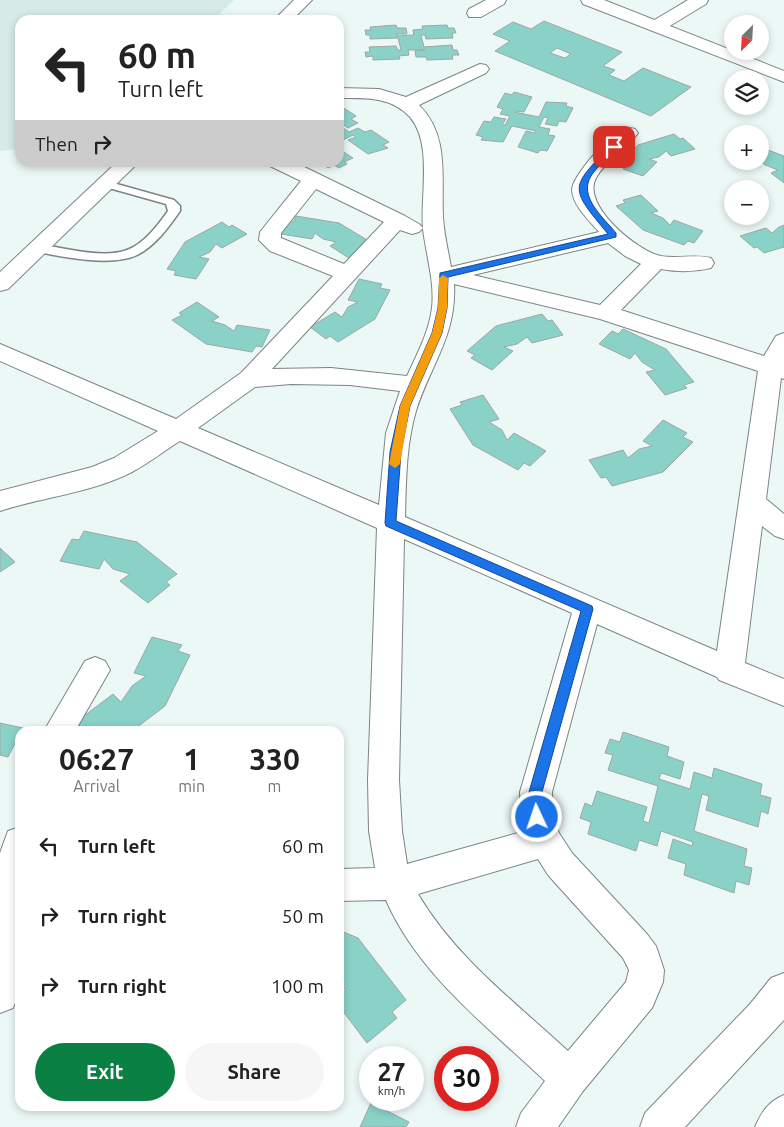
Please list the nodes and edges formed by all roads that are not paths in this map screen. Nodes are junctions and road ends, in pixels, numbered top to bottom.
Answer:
1 (304, 0) edge
2 (498, 0) edge
3 (589, 0) edge
4 (700, 0) edge
5 (475, 12) dead end
6 (288, 15) edge
7 (657, 26) junction
8 (480, 69) dead end
9 (784, 77) edge
10 (344, 93) edge
11 (408, 103) junction
12 (628, 133) dead end
13 (124, 167) edge
14 (288, 167) edge
15 (313, 179) junction
16 (106, 184) junction
17 (398, 220) junction
18 (613, 235) junction
19 (435, 240) junction
20 (39, 248) junction
21 (656, 261) junction
22 (703, 263) dead end
23 (346, 273) junction
24 (443, 275) junction
25 (0, 284) edge
26 (605, 313) junction
27 (784, 341) edge
28 (0, 352) edge
29 (778, 368) edge
30 (249, 378) junction
31 (412, 386) junction
32 (178, 430) junction
33 (0, 501) edge
34 (751, 501) junction
35 (390, 523) junction
36 (784, 529) edge
37 (587, 609) junction
38 (95, 670) dead end
39 (729, 671) junction
40 (784, 694) edge
41 (62, 726) edge
42 (545, 841) junction
43 (14, 856) edge
44 (396, 884) junction
45 (344, 885) edge
46 (784, 991) edge
47 (0, 995) edge
48 (570, 1078) junction
49 (535, 1127) edge
50 (659, 1127) edge

1 - 6 street
2 - 5 street
3 - 7 street
4 - 7 street
7 - 9 street
8 - 11 street
10 - 11 street
11 - 19 street
12 - 18 street
13 - 16 street
14 - 15 street
15 - 17 street
15 - 23 street
16 - 20 street
16 - 20 lane
17 - 19 street
17 - 23 street
18 - 21 street
18 - 24 street
19 - 24 street
20 - 25 street
21 - 22 street
21 - 26 street
23 - 30 street
24 - 26 street
24 - 31 street
26 - 29 street
27 - 29 street
28 - 32 street
29 - 34 street
30 - 31 street
30 - 32 street
31 - 35 street
32 - 33 street
32 - 35 street
34 - 36 street
34 - 39 street
35 - 37 street
35 - 44 street
37 - 39 street
37 - 42 street
38 - 41 street
39 - 40 street
42 - 44 street
42 - 48 street
43 - 47 street
44 - 45 street
44 - 48 street
46 - 50 street
48 - 49 street

